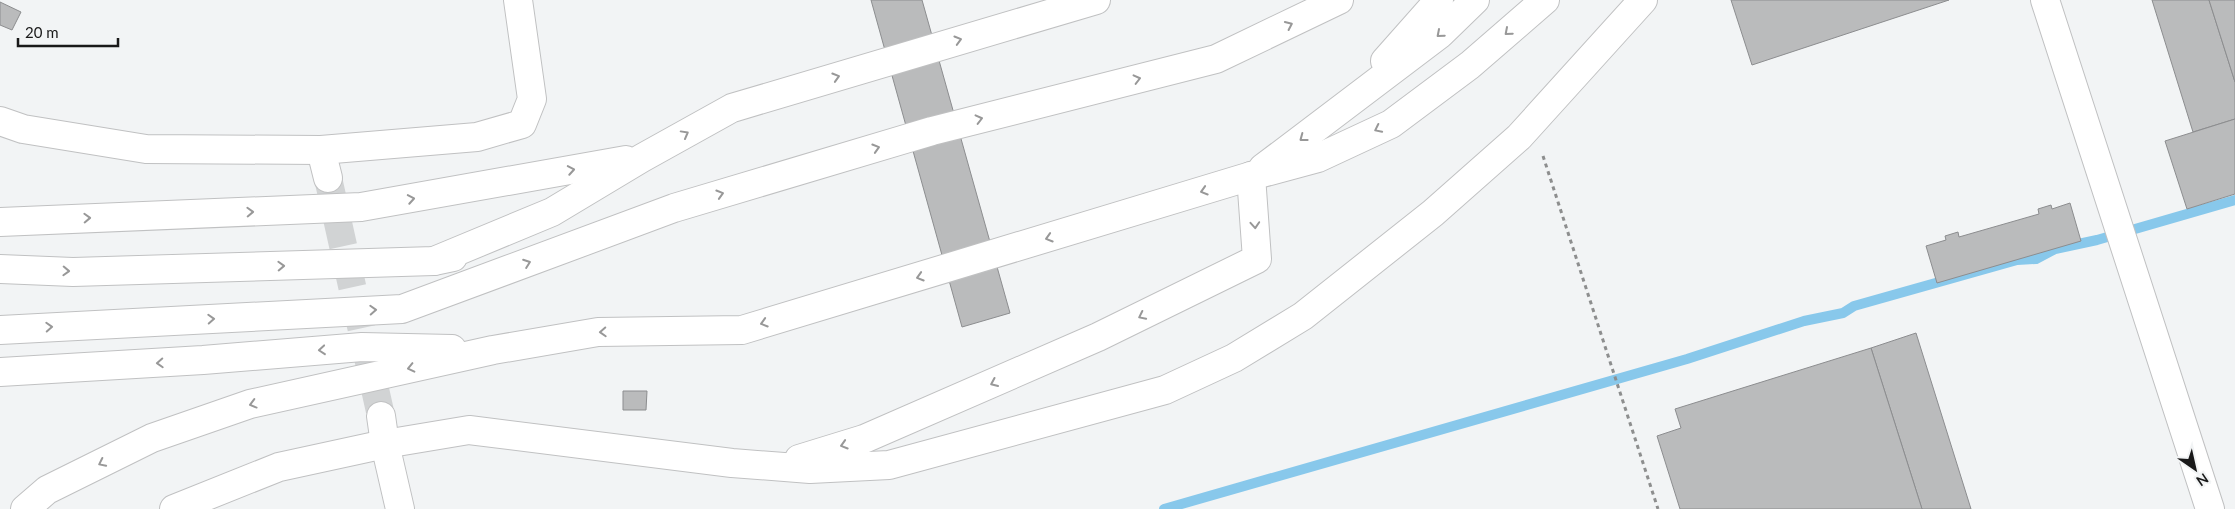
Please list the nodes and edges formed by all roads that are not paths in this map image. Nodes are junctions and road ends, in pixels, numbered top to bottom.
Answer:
1 (518, 0) edge
2 (1096, 0) edge
3 (1339, 0) edge
4 (1439, 0) edge
5 (1475, 0) edge
6 (1545, 0) edge
7 (1643, 0) edge
8 (2045, 0) edge
9 (1342, 109) junction
10 (0, 121) edge
11 (321, 150) junction
12 (642, 158) junction
13 (1251, 176) junction
14 (328, 178) tunnel mouth
15 (674, 208) junction
16 (0, 222) edge
17 (434, 261) junction
18 (0, 269) edge
19 (0, 330) edge
20 (493, 350) junction
21 (0, 372) edge
22 (381, 416) tunnel mouth
23 (385, 444) junction
24 (775, 467) junction
25 (25, 509) edge
26 (174, 509) edge
27 (400, 509) edge
28 (2210, 509) edge

1 - 11 main road
12 -> 2 main road
15 -> 3 main road
4 - 9 main road
5 -> 9 main road
6 -> 13 main road
7 - 24 main road
8 - 28 main road
9 -> 13 main road
10 - 11 main road
11 - 14 main road
16 -> 12 main road
12 - 17 main road
13 -> 20 main road
13 -> 24 main road
15 - 17 main road
19 -> 15 main road
18 -> 17 main road
20 -> 21 main road
20 -> 25 main road
22 - 23 main road
23 - 24 main road
23 - 26 main road
23 - 27 main road

